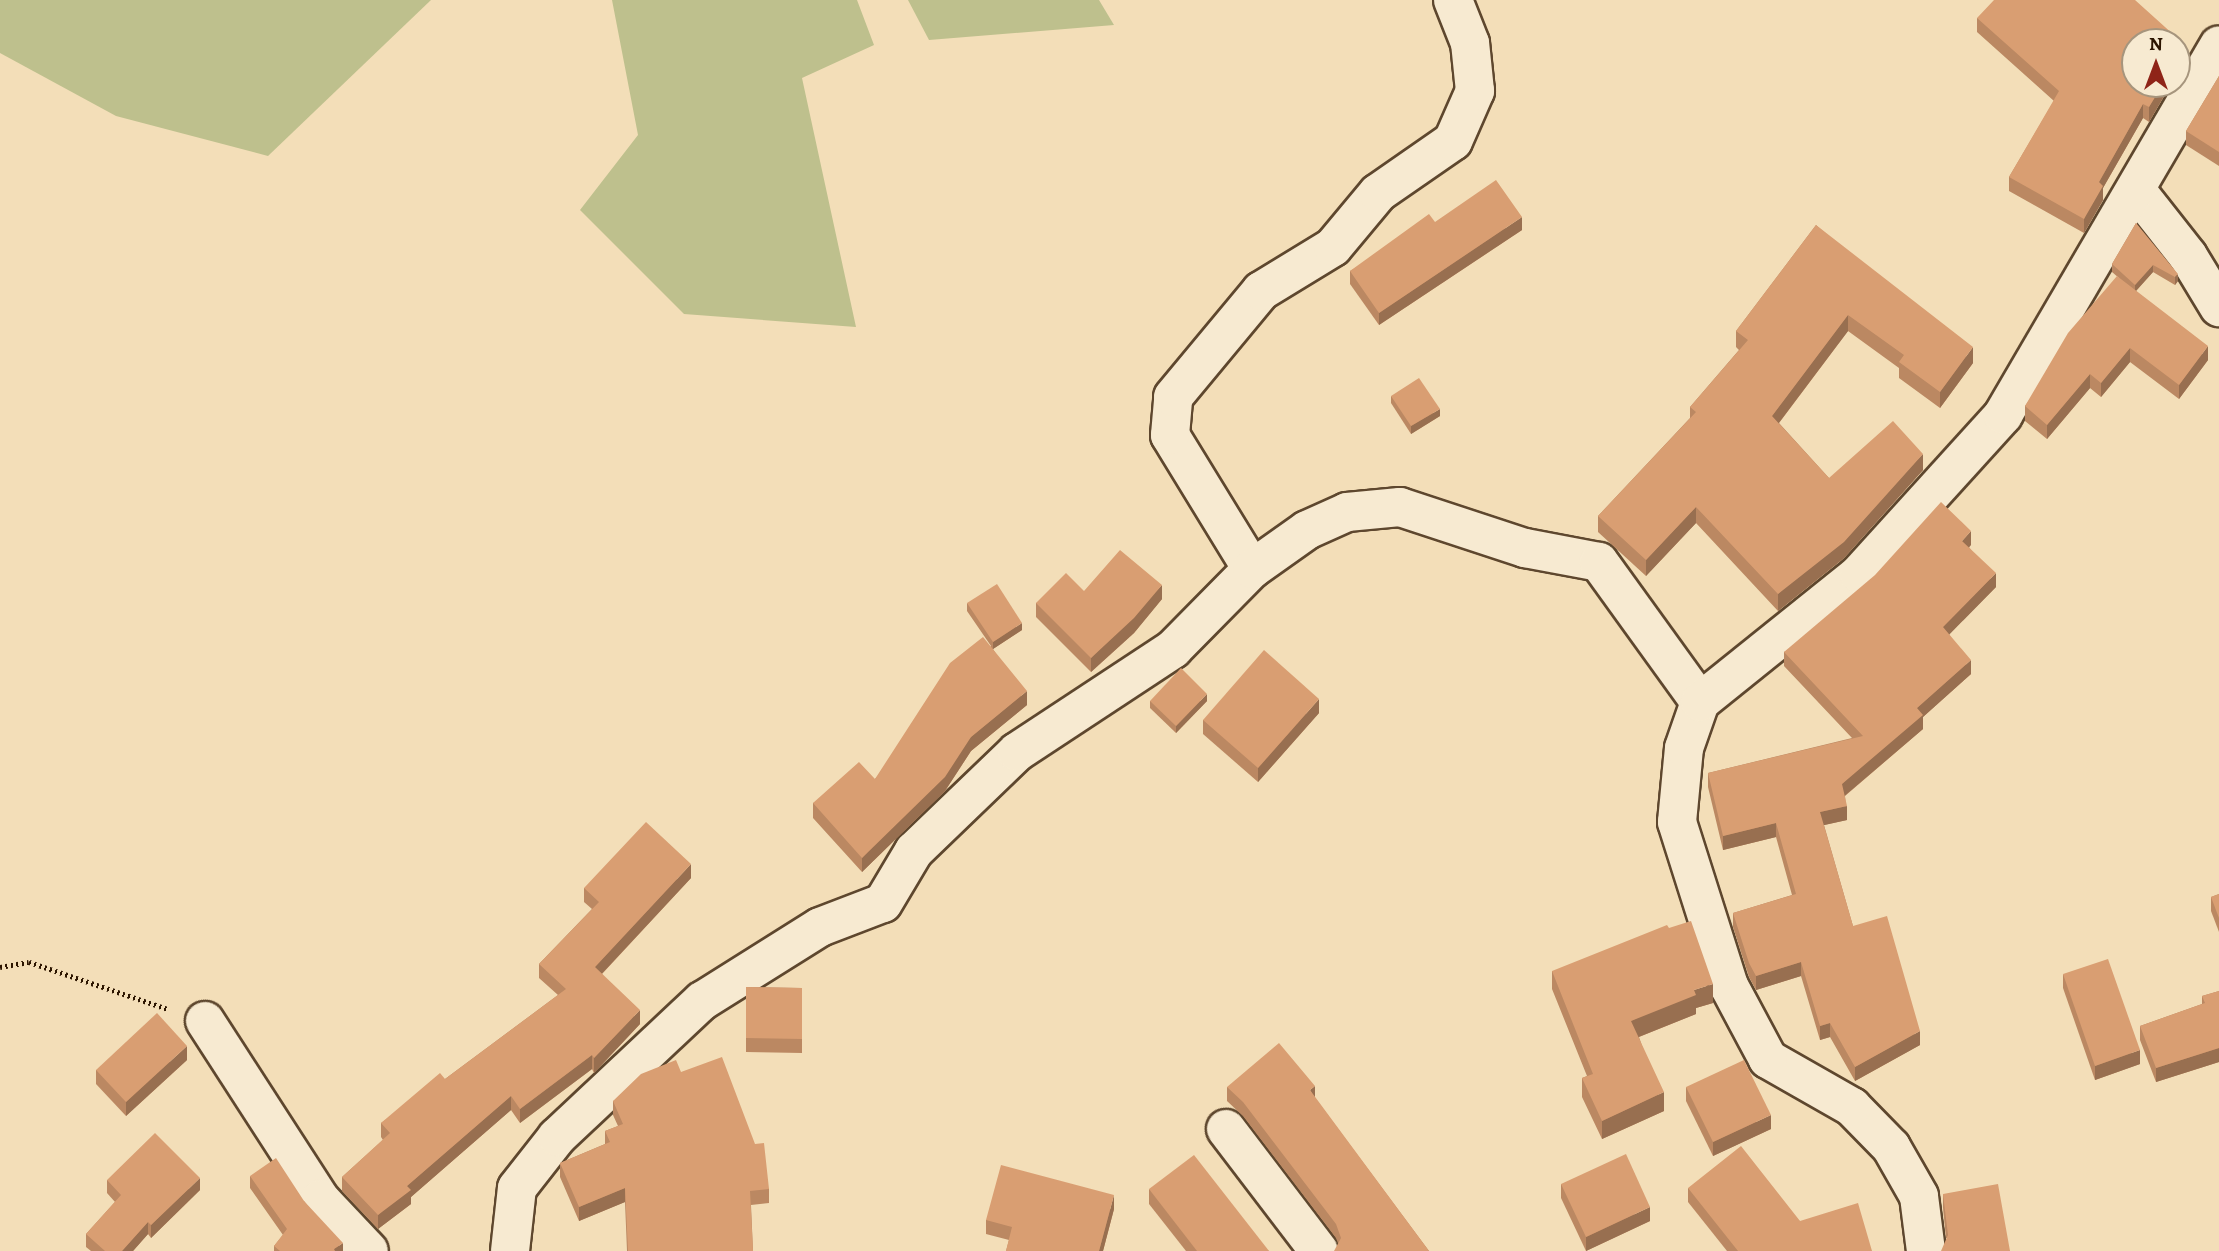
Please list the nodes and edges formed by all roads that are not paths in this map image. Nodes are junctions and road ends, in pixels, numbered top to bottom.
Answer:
1 (1453, 0) edge
2 (2219, 45) edge
3 (2136, 190) junction
4 (2219, 307) edge
5 (1252, 569) junction
6 (1700, 702) junction
7 (205, 1021) road end
8 (1226, 1129) dead end
9 (369, 1251) edge
10 (510, 1251) edge
11 (1319, 1251) edge
12 (1926, 1251) edge

1 - 5 street
2 - 3 street
3 - 4 street
3 - 6 street
5 - 6 street
5 - 10 street
6 - 12 street
7 - 9 street
8 - 11 street

